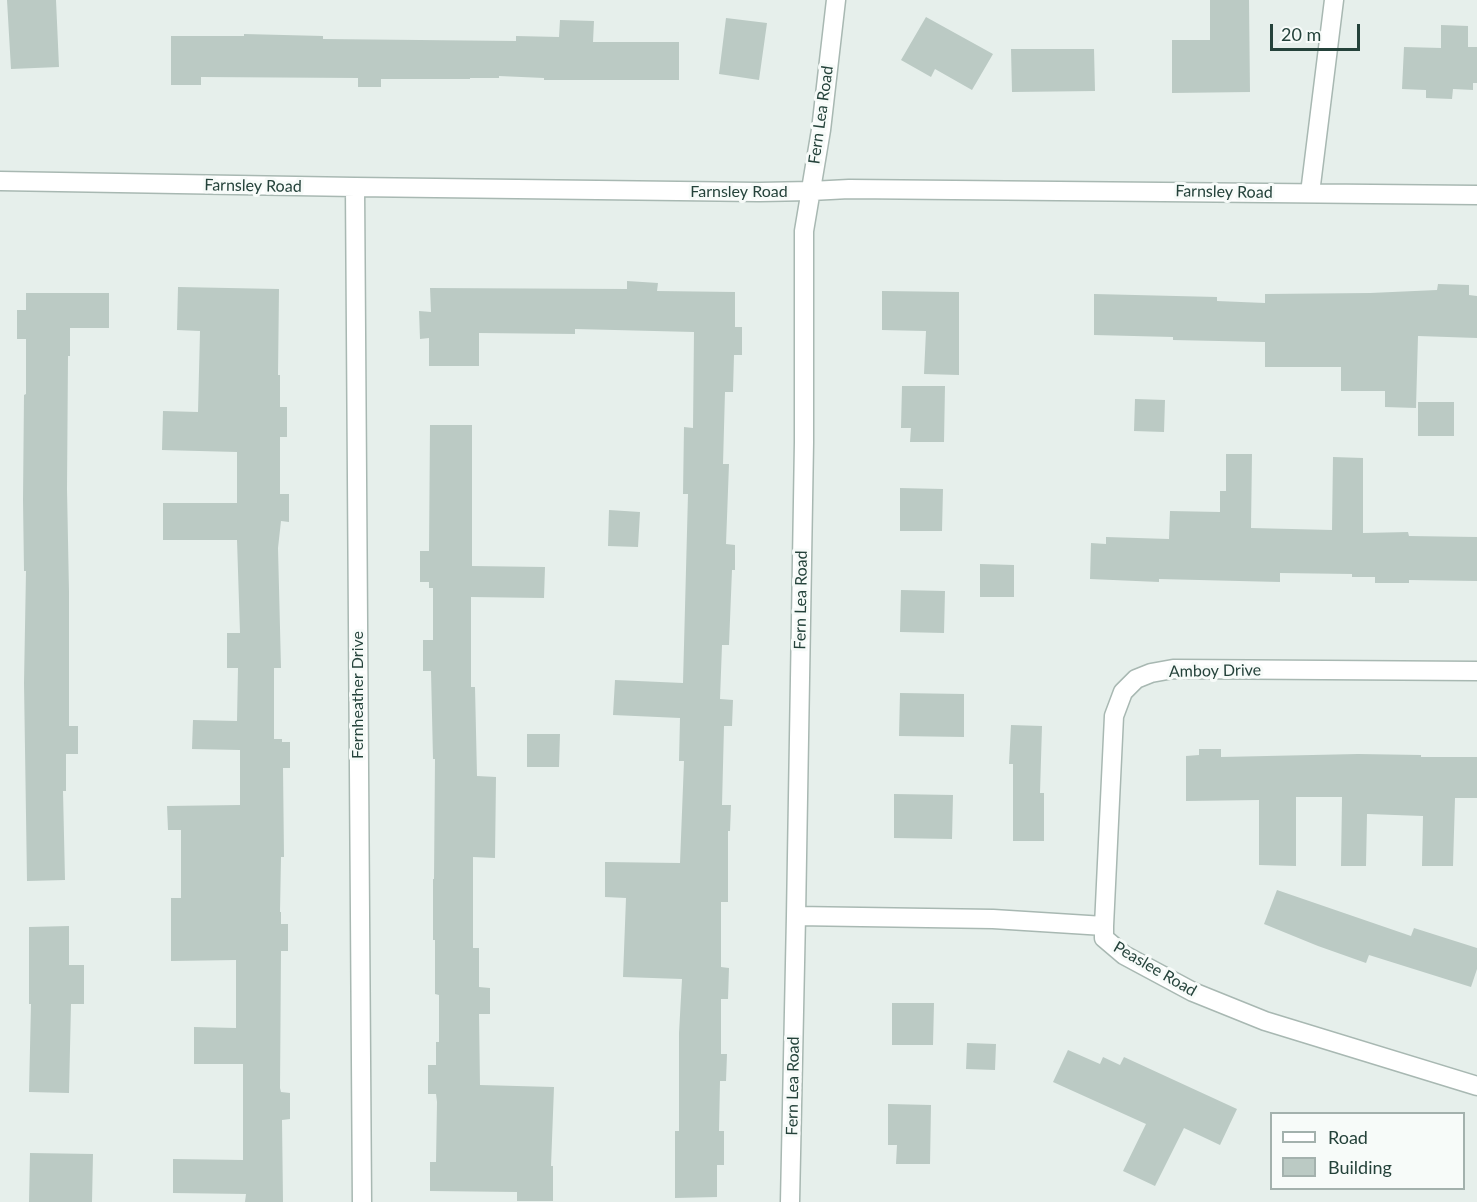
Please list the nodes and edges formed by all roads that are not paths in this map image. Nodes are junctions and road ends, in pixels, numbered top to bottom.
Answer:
1 (836, 0) edge
2 (1334, 0) edge
3 (0, 181) edge
4 (355, 188) junction
5 (811, 191) junction
6 (1310, 193) junction
7 (1477, 195) edge
8 (1477, 671) edge
9 (796, 916) junction
10 (1104, 926) junction
11 (1477, 1086) edge
12 (362, 1202) edge
13 (790, 1202) edge

1 - 5 street, Fern Lea Road
2 - 6 street
3 - 4 street, Farnsley Road
4 - 5 street, Farnsley Road
4 - 12 street, Fernheather Drive
5 - 6 street, Farnsley Road
5 - 9 street, Fern Lea Road
6 - 7 street, Farnsley Road
8 - 10 street, Amboy Drive
9 - 10 street, Peaslee Road
9 - 13 street, Fern Lea Road
10 - 11 street, Peaslee Road

